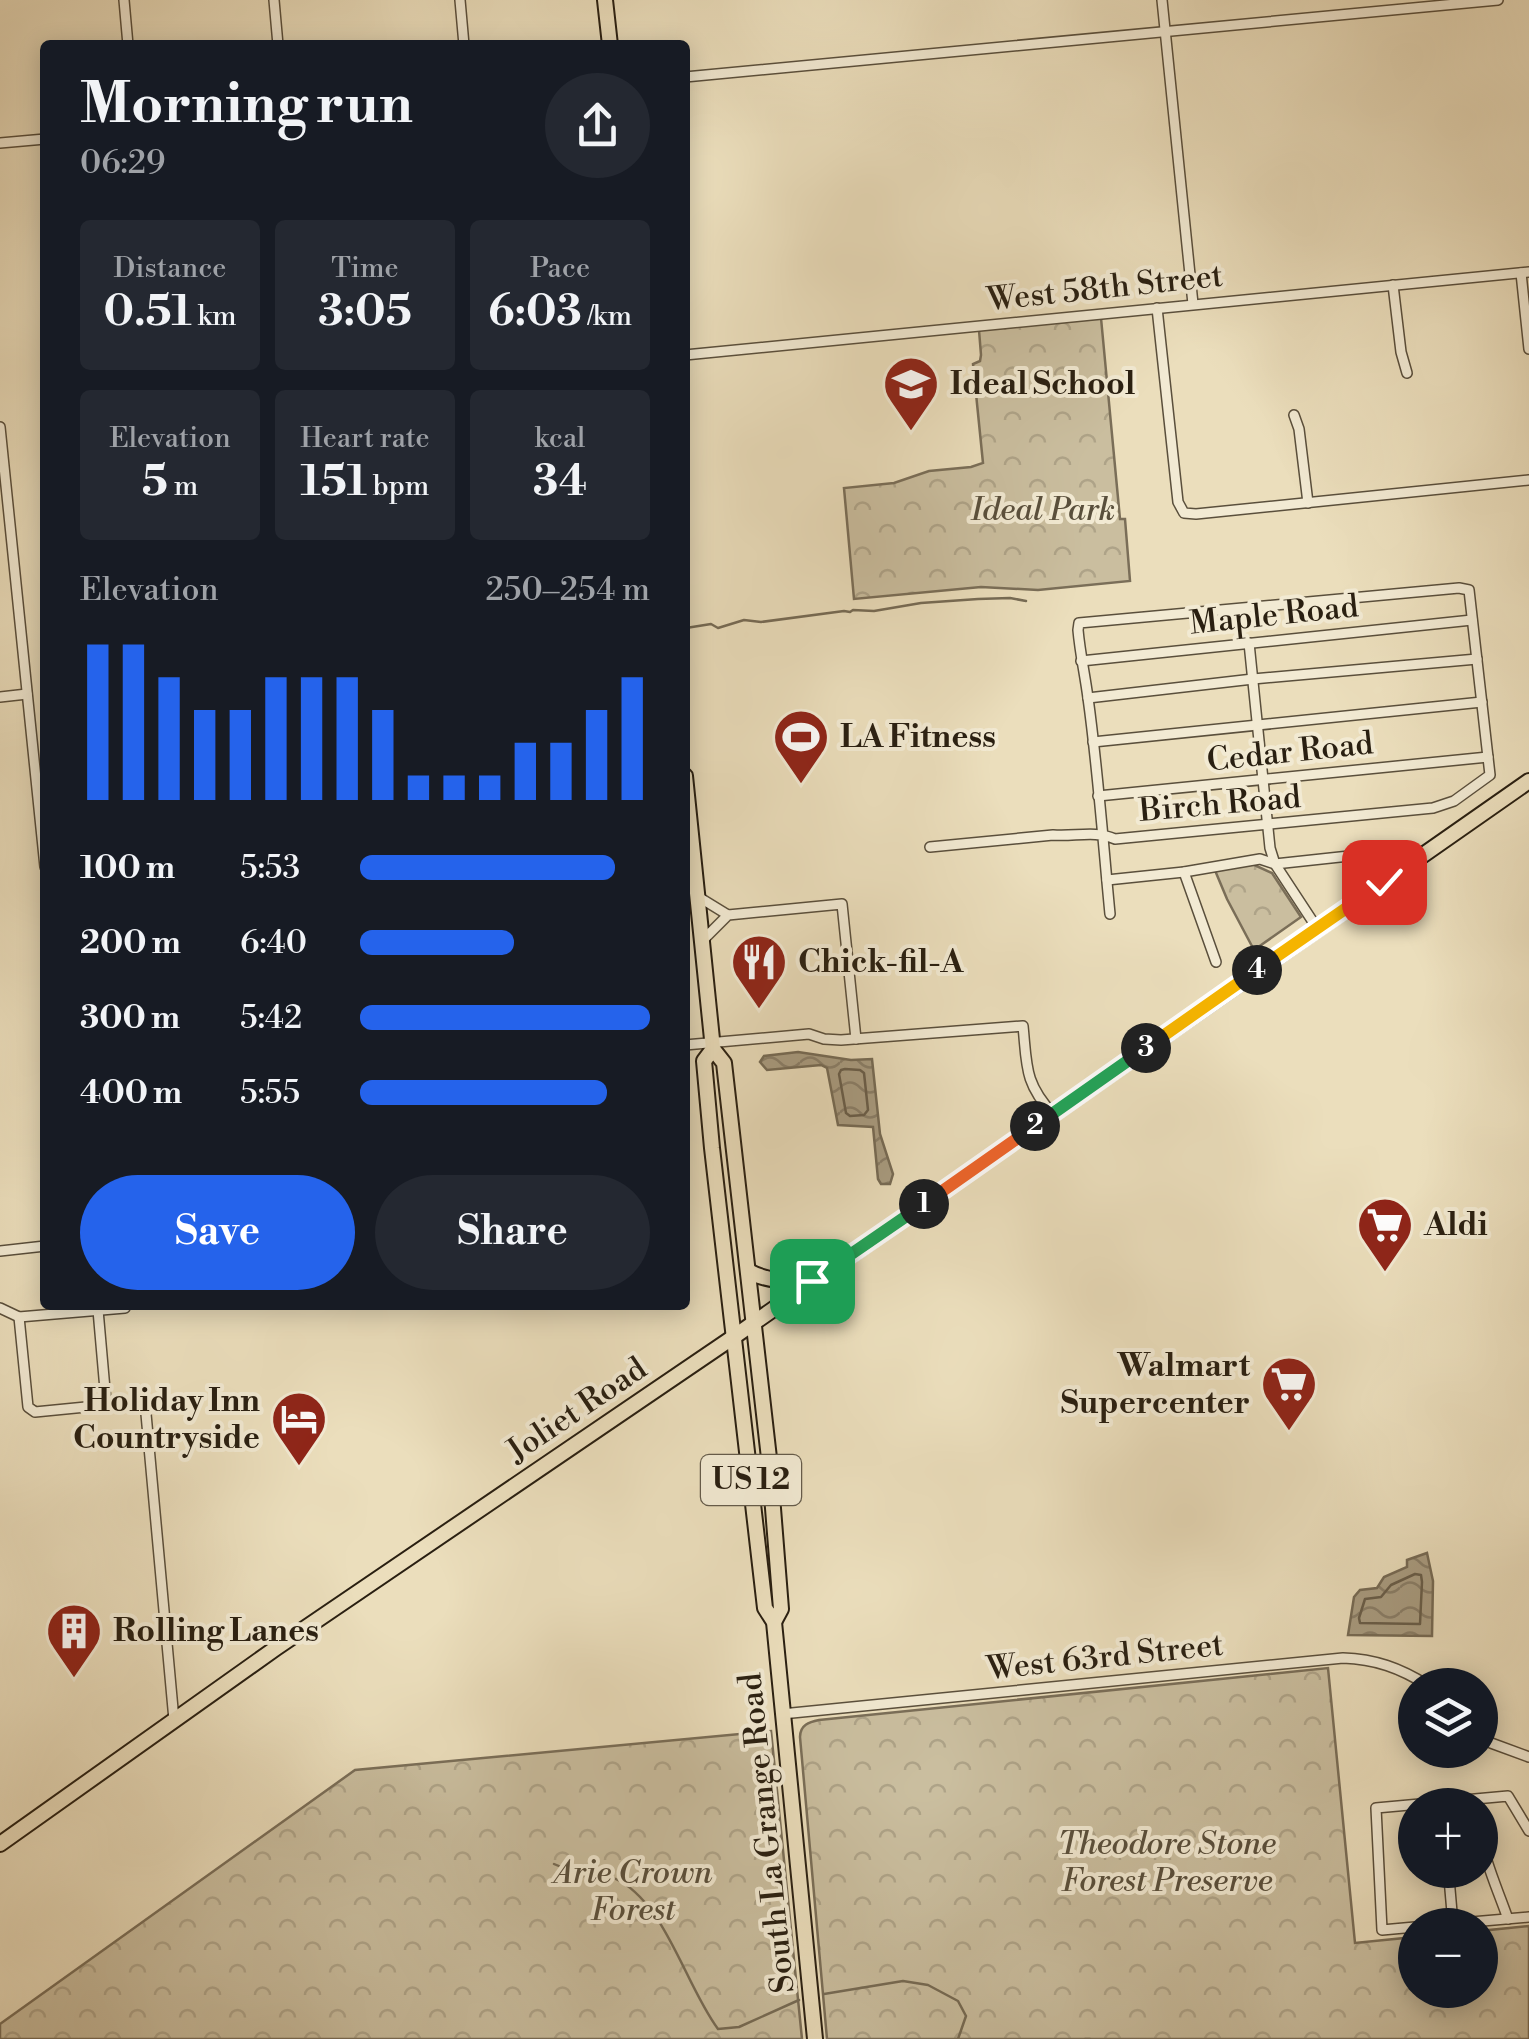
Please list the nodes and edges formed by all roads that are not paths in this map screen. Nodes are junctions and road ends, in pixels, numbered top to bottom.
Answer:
1 (124, 0) edge
2 (274, 0) edge
3 (460, 0) edge
4 (606, 0) edge
5 (1162, 0) edge
6 (1498, 0) edge
7 (1165, 30) junction
8 (128, 40) edge
9 (278, 40) edge
10 (464, 40) edge
11 (610, 40) edge
12 (690, 77) edge
13 (40, 139) edge
14 (0, 143) edge
15 (1525, 272) edge
16 (1393, 285) junction
17 (1193, 304) junction
18 (1157, 308) junction
19 (1529, 349) edge
20 (690, 354) edge
21 (1407, 373) dead end
22 (1294, 416) dead end
23 (0, 427) edge
24 (1529, 480) edge
25 (1308, 503) junction
26 (1472, 620) junction
27 (1249, 642) junction
28 (1476, 659) junction
29 (1081, 660) junction
30 (1253, 679) junction
31 (27, 694) junction
32 (0, 697) edge
33 (1088, 698) junction
34 (1482, 702) junction
35 (1258, 725) junction
36 (1093, 742) junction
37 (1488, 757) junction
38 (1263, 780) junction
39 (1529, 780) edge
40 (1098, 796) junction
41 (40, 819) edge
42 (1267, 824) junction
43 (690, 826) edge
44 (1102, 833) junction
45 (930, 847) dead end
46 (1377, 853) dead end
47 (1276, 864) junction
48 (1184, 872) junction
49 (1107, 880) junction
50 (697, 896) junction
51 (1110, 914) dead end
52 (728, 916) junction
53 (1317, 928) junction
54 (702, 941) junction
55 (1216, 962) dead end
56 (856, 1039) junction
57 (690, 1046) edge
58 (712, 1046) junction
59 (1053, 1114) junction
60 (40, 1247) edge
61 (0, 1251) edge
62 (748, 1271) junction
63 (812, 1281) junction
64 (0, 1308) edge
65 (98, 1310) joint
66 (19, 1317) junction
67 (753, 1323) junction
68 (735, 1336) junction
69 (145, 1403) dead end
70 (774, 1622) junction
71 (1398, 1668) edge
72 (782, 1714) junction
73 (174, 1720) junction
74 (1498, 1746) edge
75 (1529, 1757) edge
76 (1498, 1798) edge
77 (1398, 1807) edge
78 (1529, 1831) edge
79 (0, 1844) edge
80 (1497, 1888) edge
81 (1529, 1917) edge
82 (1508, 1918) junction
83 (1498, 1919) edge
84 (1398, 1929) edge
85 (815, 2039) edge

1 - 8 street
2 - 9 street
3 - 10 street
4 - 11 main road
5 - 7 street
6 - 7 street
7 - 12 street
7 - 17 street
13 - 14 street
15 - 16 street, West 58th Street
15 - 19 street
16 - 17 street, West 58th Street
16 - 21 street
17 - 18 street, West 58th Street
18 - 20 street, West 58th Street
18 - 25 street
22 - 25 street
23 - 31 street
24 - 25 street
26 - 27 street, Maple Road
26 - 28 street
26 - 29 street
27 - 29 street, Maple Road
27 - 30 street
28 - 30 street
28 - 34 street
29 - 33 street
30 - 33 street
30 - 35 street
31 - 32 street
31 - 41 street
33 - 36 street
34 - 35 street
34 - 37 street
35 - 36 street
35 - 38 street
36 - 40 street
37 - 38 street, Cedar Road
37 - 42 street, Birch Road
38 - 40 street, Cedar Road
38 - 42 street
39 - 53 main road, Joliet Road
40 - 44 street
42 - 44 street, Birch Road
42 - 47 street
43 - 50 main road, South La Grange Road / US 12
44 - 45 street, Birch Road
44 - 49 street
46 - 47 street
47 - 48 street
47 - 53 street
48 - 49 street
48 - 55 street
49 - 51 street
50 - 52 street
50 - 54 main road, South La Grange Road / US 12
52 - 54 street
52 - 56 street
53 - 59 main road, Joliet Road
54 - 58 main road, South La Grange Road / US 12
56 - 58 street
56 - 59 street
57 - 58 street
58 - 62 main road, South La Grange Road / US 12
58 - 68 main road, South La Grange Road / US 12
59 - 63 main road, Joliet Road
60 - 61 street
62 - 63 main road
62 - 67 main road, South La Grange Road / US 12
63 - 67 main road, Joliet Road
64 - 66 street
65 - 66 street
65 - 66 street
67 - 68 main road, Joliet Road
67 - 70 main road, South La Grange Road / US 12
68 - 70 main road, South La Grange Road / US 12
68 - 73 main road, Joliet Road
69 - 73 street
70 - 72 main road, South La Grange Road / US 12
71 - 72 street, West 63rd Street
72 - 85 main road, South La Grange Road / US 12
73 - 79 main road, Joliet Road
74 - 75 street
76 - 78 street
77 - 84 street
80 - 82 street
81 - 82 street
82 - 83 street

